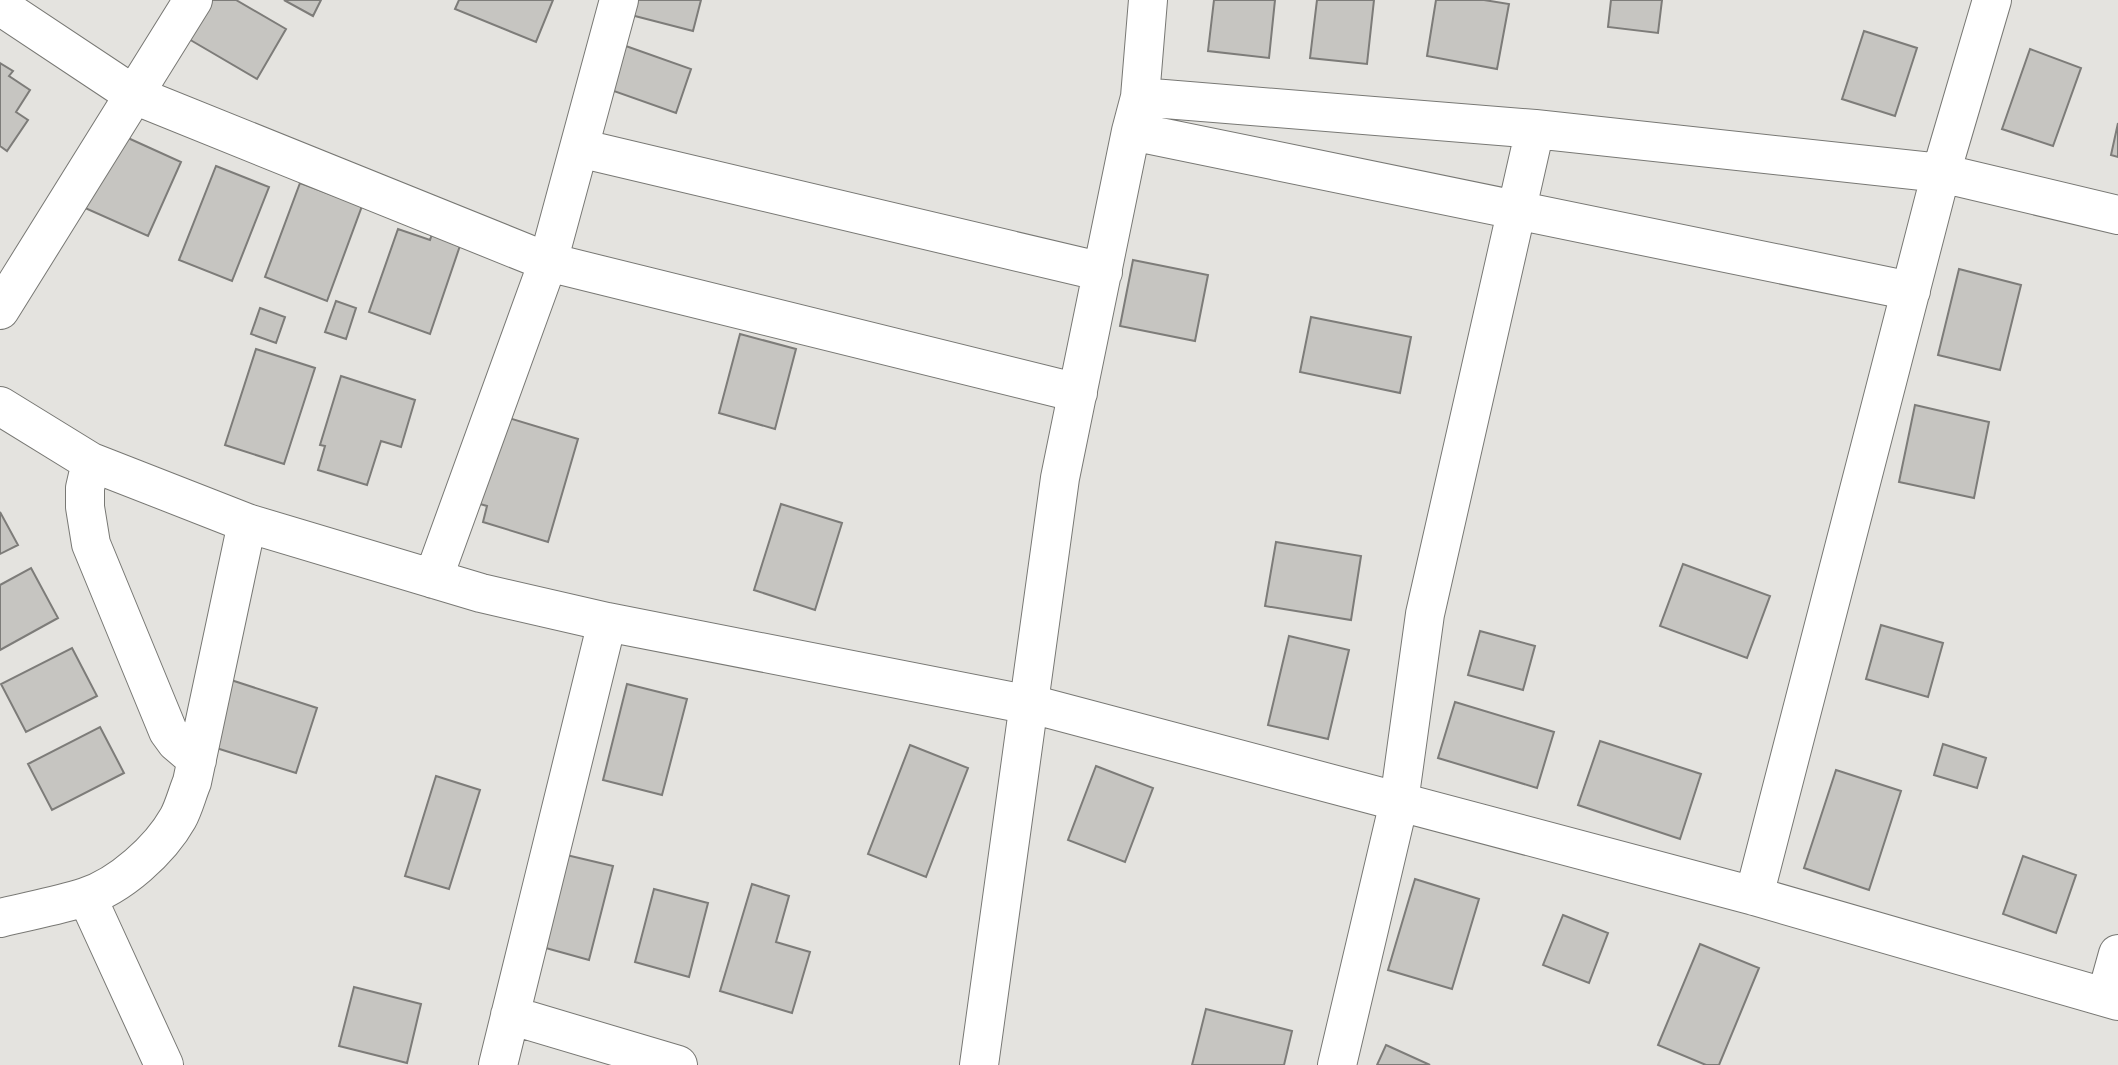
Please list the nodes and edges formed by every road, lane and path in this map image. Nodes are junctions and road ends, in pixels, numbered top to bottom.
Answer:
1 (193, 0) edge
2 (619, 0) edge
3 (1148, 0) edge
4 (1992, 0) edge
5 (0, 6) edge
6 (134, 95) junction
7 (1135, 114) junction
8 (1535, 129) junction
9 (579, 148) junction
10 (1941, 173) junction
11 (1517, 210) junction
12 (2118, 215) edge
13 (548, 262) junction
14 (1103, 272) junction
15 (1911, 291) junction
16 (0, 310) edge
17 (1078, 393) junction
18 (0, 406) edge
19 (91, 462) junction
20 (247, 523) junction
21 (433, 579) junction
22 (607, 622) junction
23 (1030, 704) junction
24 (197, 760) junction
25 (1399, 802) junction
26 (1754, 896) junction
27 (87, 897) junction
28 (0, 918) edge
29 (2118, 954) edge
30 (2112, 999) edge
31 (510, 1015) junction
32 (164, 1065) edge
33 (498, 1065) edge
34 (678, 1065) edge
35 (979, 1065) edge
36 (1337, 1065) edge

1 - 6 street
2 - 9 street
3 - 7 street
4 - 10 street
5 - 6 street
6 - 13 street
6 - 16 street
7 - 8 street
7 - 11 street
7 - 14 street
8 - 10 street
8 - 11 street
9 - 13 street
9 - 14 street
10 - 12 street
10 - 15 street
11 - 15 street
11 - 25 street
13 - 17 street
13 - 21 street
14 - 17 street
15 - 26 street
17 - 23 street
18 - 19 street
19 - 20 street
19 - 24 street
20 - 21 street
20 - 24 street
21 - 22 street
22 - 23 street
22 - 31 street
23 - 25 street
23 - 35 street
24 - 27 street
25 - 26 street
25 - 36 street
26 - 30 street
27 - 28 street
27 - 32 street
29 - 30 street
31 - 33 street
31 - 34 street

